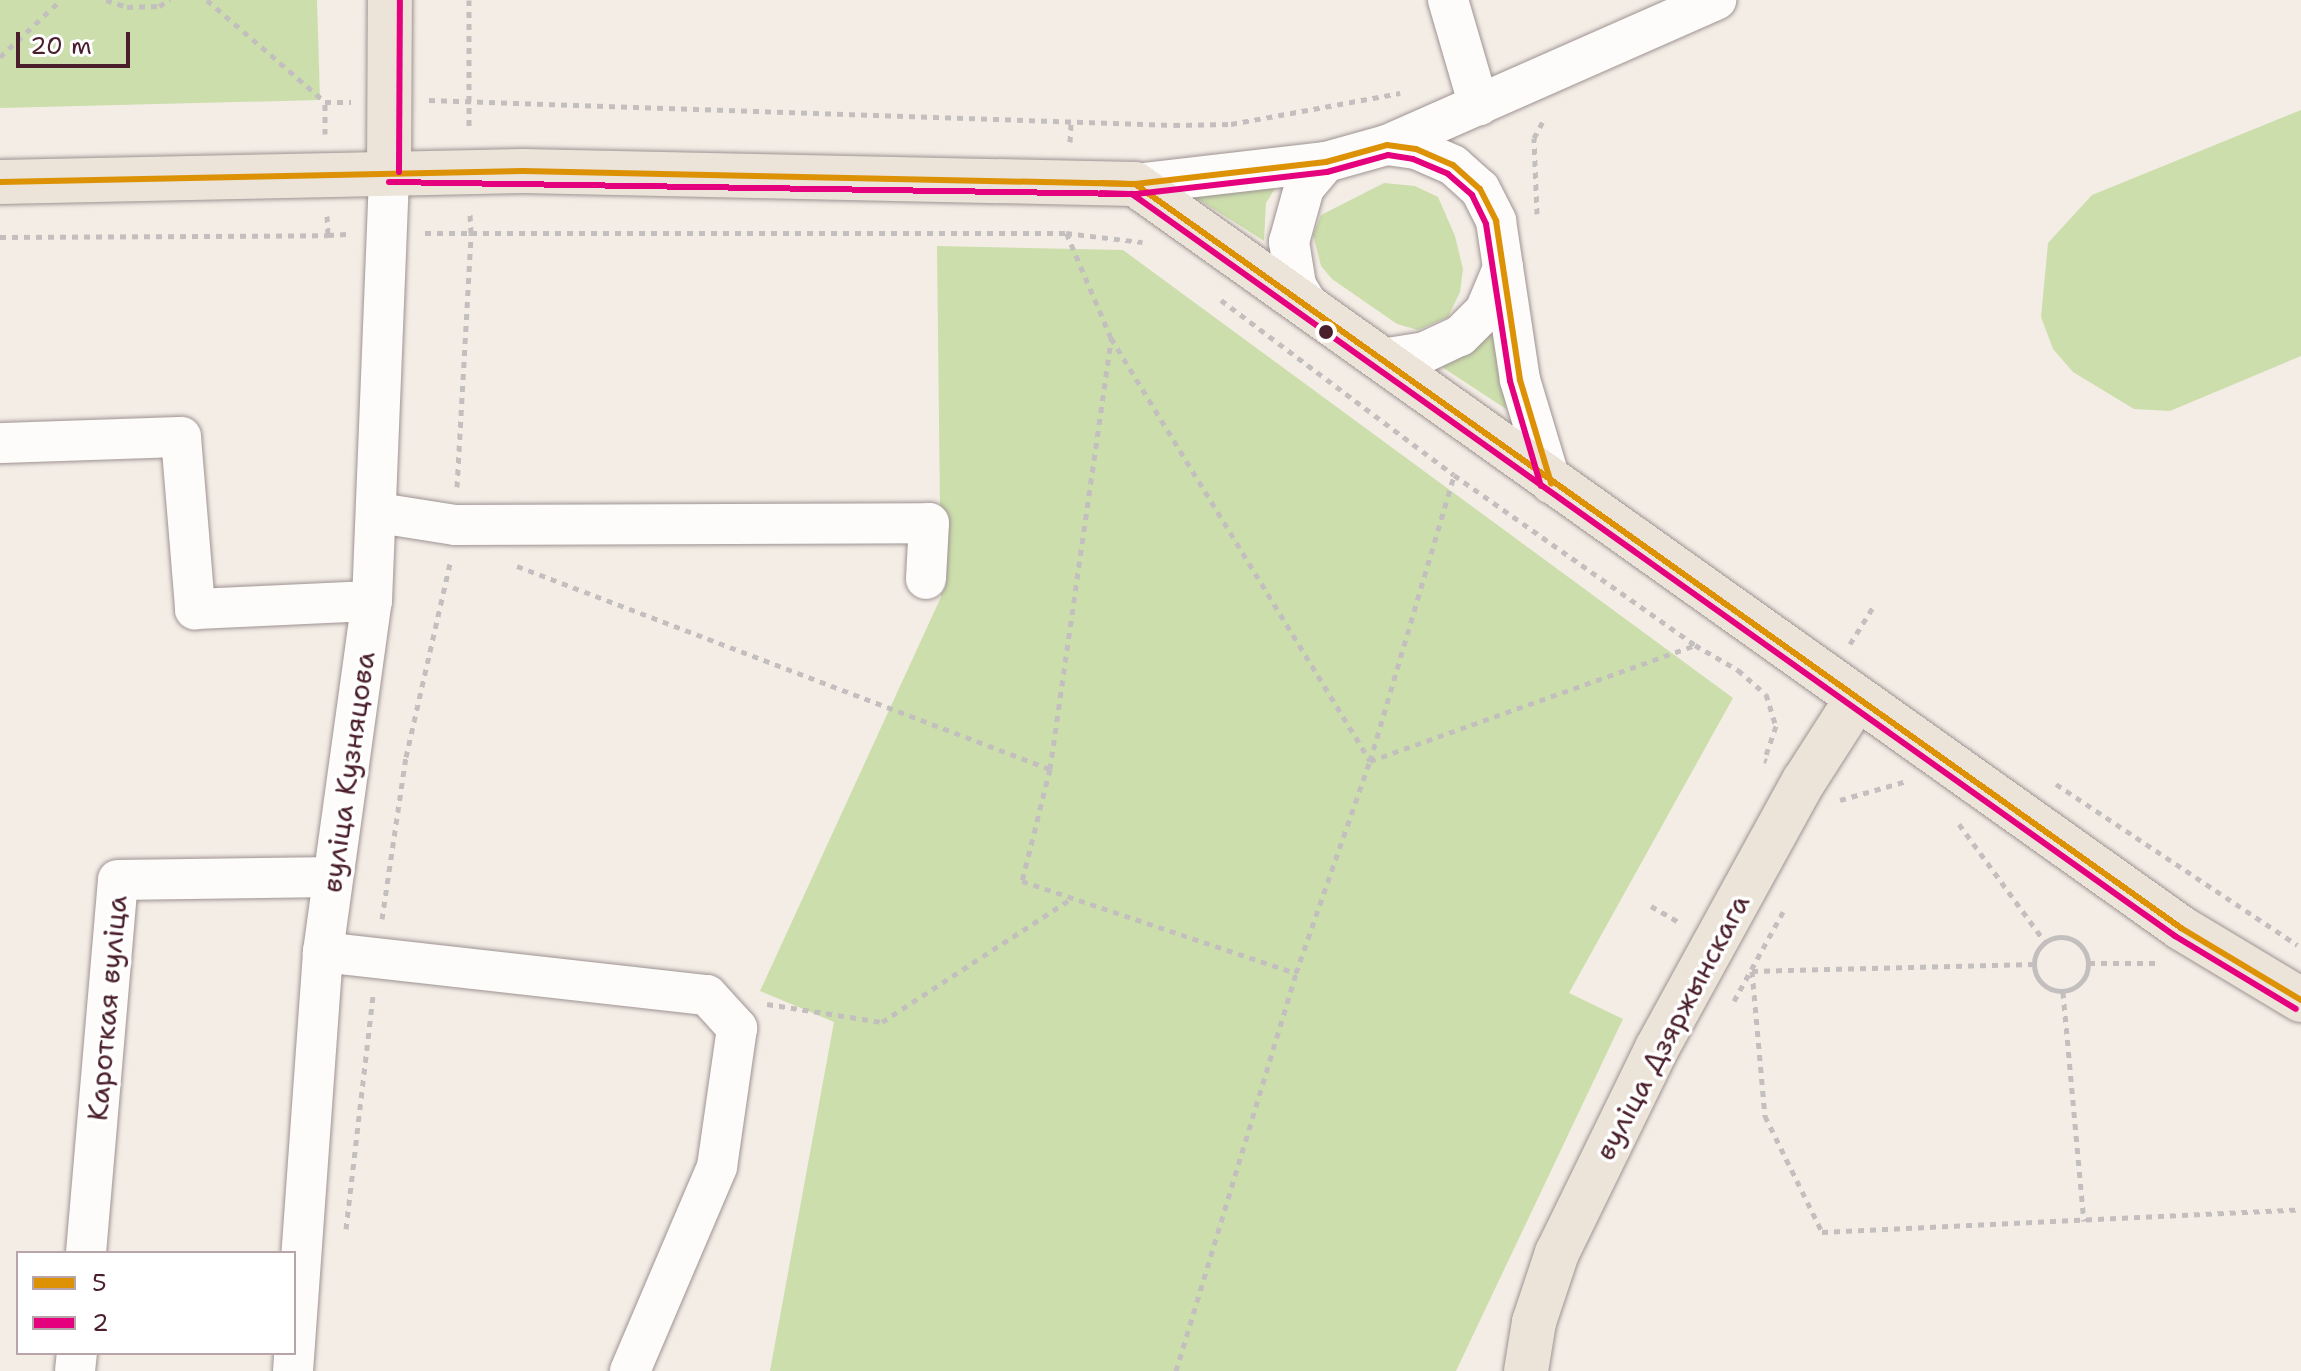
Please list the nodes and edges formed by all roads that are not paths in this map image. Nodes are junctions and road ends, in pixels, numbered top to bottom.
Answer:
1 (390, 0) edge
2 (1448, 0) edge
3 (1716, 0) edge
4 (1479, 106) junction
5 (1387, 145) junction
6 (1326, 162) junction
7 (389, 172) junction
8 (0, 182) edge
9 (1135, 184) junction
10 (1503, 268) junction
11 (1309, 307) junction
12 (1382, 359) junction
13 (0, 443) edge
14 (1551, 483) junction
15 (379, 513) junction
16 (926, 579) dead end
17 (372, 601) junction
18 (1856, 700) junction
19 (332, 877) junction
20 (323, 952) junction
21 (2301, 1000) edge
22 (86, 1251) edge
23 (296, 1329) edge
24 (630, 1371) edge
25 (1526, 1371) edge

1 - 7 main road
2 - 4 street
3 - 4 street
4 - 5 street
5 - 6 street
5 - 10 street
6 - 9 street
6 - 11 street
7 - 8 main road
7 - 9 main road
7 - 15 street, вуліца Кузняцова
9 - 11 main road
10 - 12 street
10 - 14 street
11 - 12 main road
12 - 14 main road
13 - 17 street
14 - 18 main road
15 - 16 street
15 - 17 street, вуліца Кузняцова
17 - 19 street, вуліца Кузняцова
18 - 21 main road
18 - 25 main road, вуліца Дзяржынскага
19 - 20 street, вуліца Кузняцова
19 - 22 street, Кароткая вуліца
20 - 23 street, вуліца Кузняцова
20 - 24 street

